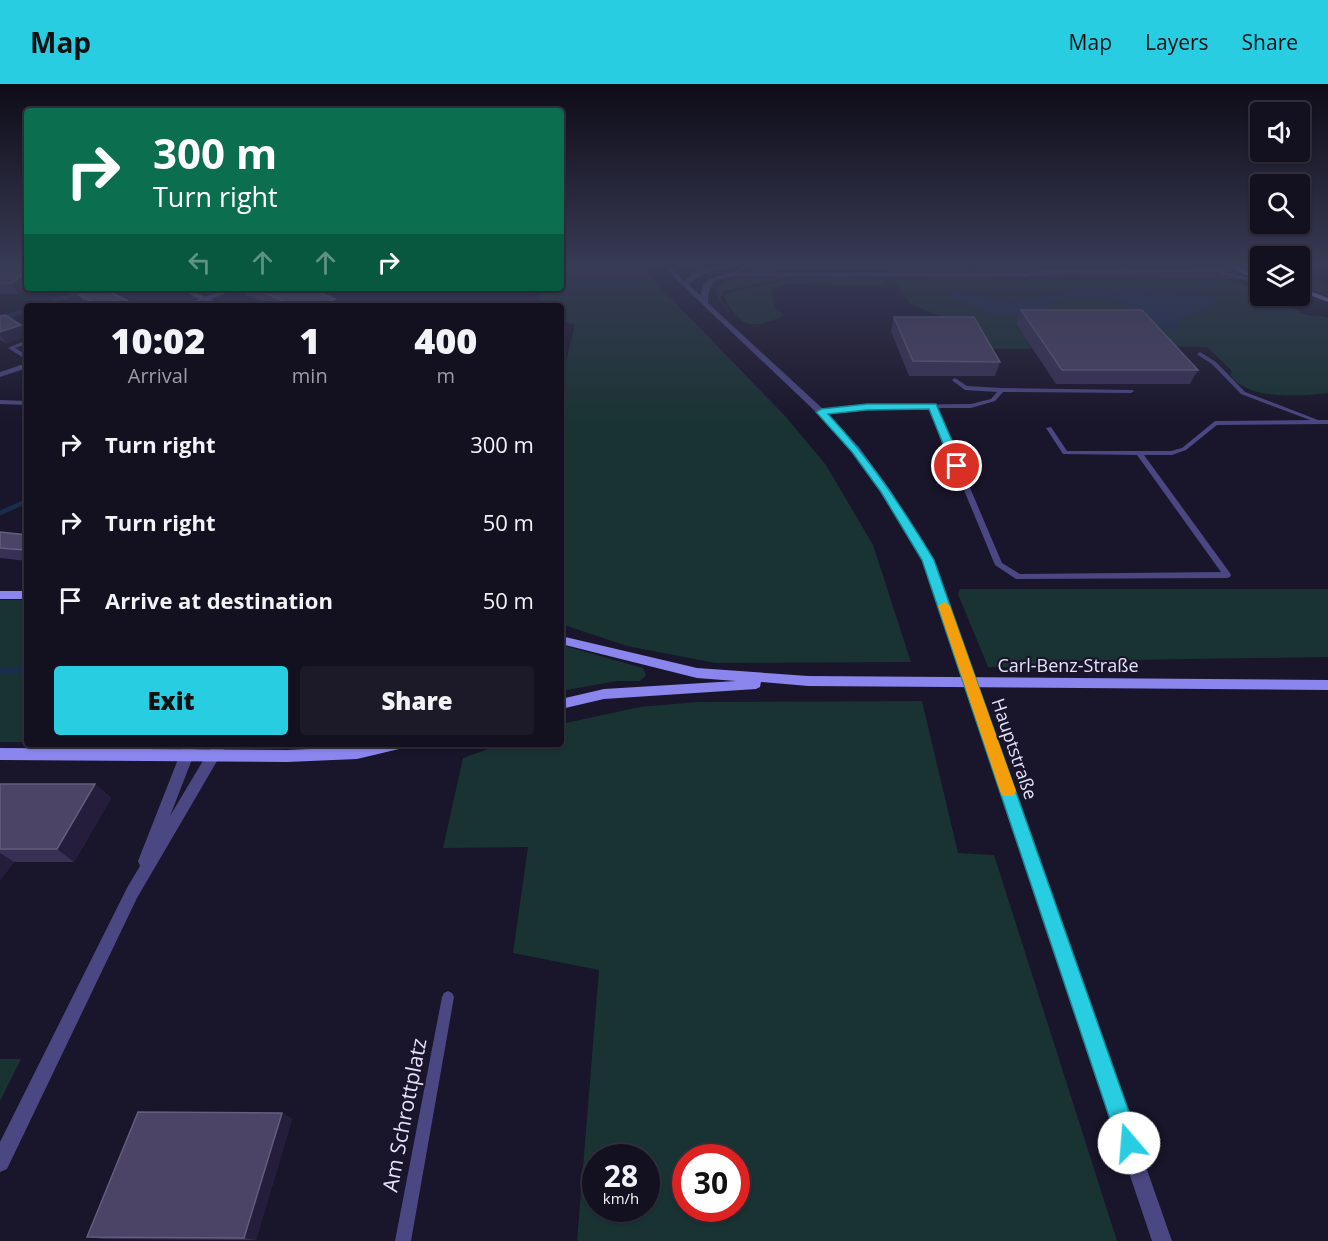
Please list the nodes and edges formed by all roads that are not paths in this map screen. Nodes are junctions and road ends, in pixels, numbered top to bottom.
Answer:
1 (722, 318) edge
2 (24, 343) edge
3 (1200, 354) dead end
4 (24, 356) edge
5 (24, 366) edge
6 (0, 375) edge
7 (955, 380) edge
8 (1001, 390) junction
9 (1131, 391) edge
10 (0, 402) edge
11 (24, 403) edge
12 (932, 406) junction
13 (821, 412) junction
14 (1324, 422) edge
15 (1049, 428) dead end
16 (1139, 453) junction
17 (0, 595) edge
18 (24, 595) edge
19 (564, 641) edge
20 (808, 681) junction
21 (1328, 685) edge
22 (564, 703) edge
23 (385, 747) edge
24 (188, 750) edge
25 (217, 750) edge
26 (0, 754) edge
27 (132, 893) junction
28 (448, 997) dead end
29 (0, 1162) edge
30 (403, 1241) edge
31 (1162, 1241) edge

1 - 13 street, Hauptstraße
2 - 4 lane
3 - 14 lane
5 - 6 street
7 - 8 lane
8 - 9 lane
8 - 12 lane
10 - 11 lane
12 - 13 lane
12 - 16 lane
13 - 31 street, Hauptstraße
14 - 16 lane
15 - 16 lane
17 - 18 street
19 - 20 street, Carl-Benz-Straße
20 - 21 street, Carl-Benz-Straße
20 - 22 street, Carl-Benz-Straße
23 - 25 street
24 - 25 street
24 - 26 street
24 - 27 street
25 - 27 street
27 - 29 street
28 - 30 lane, Am Schrottplatz

